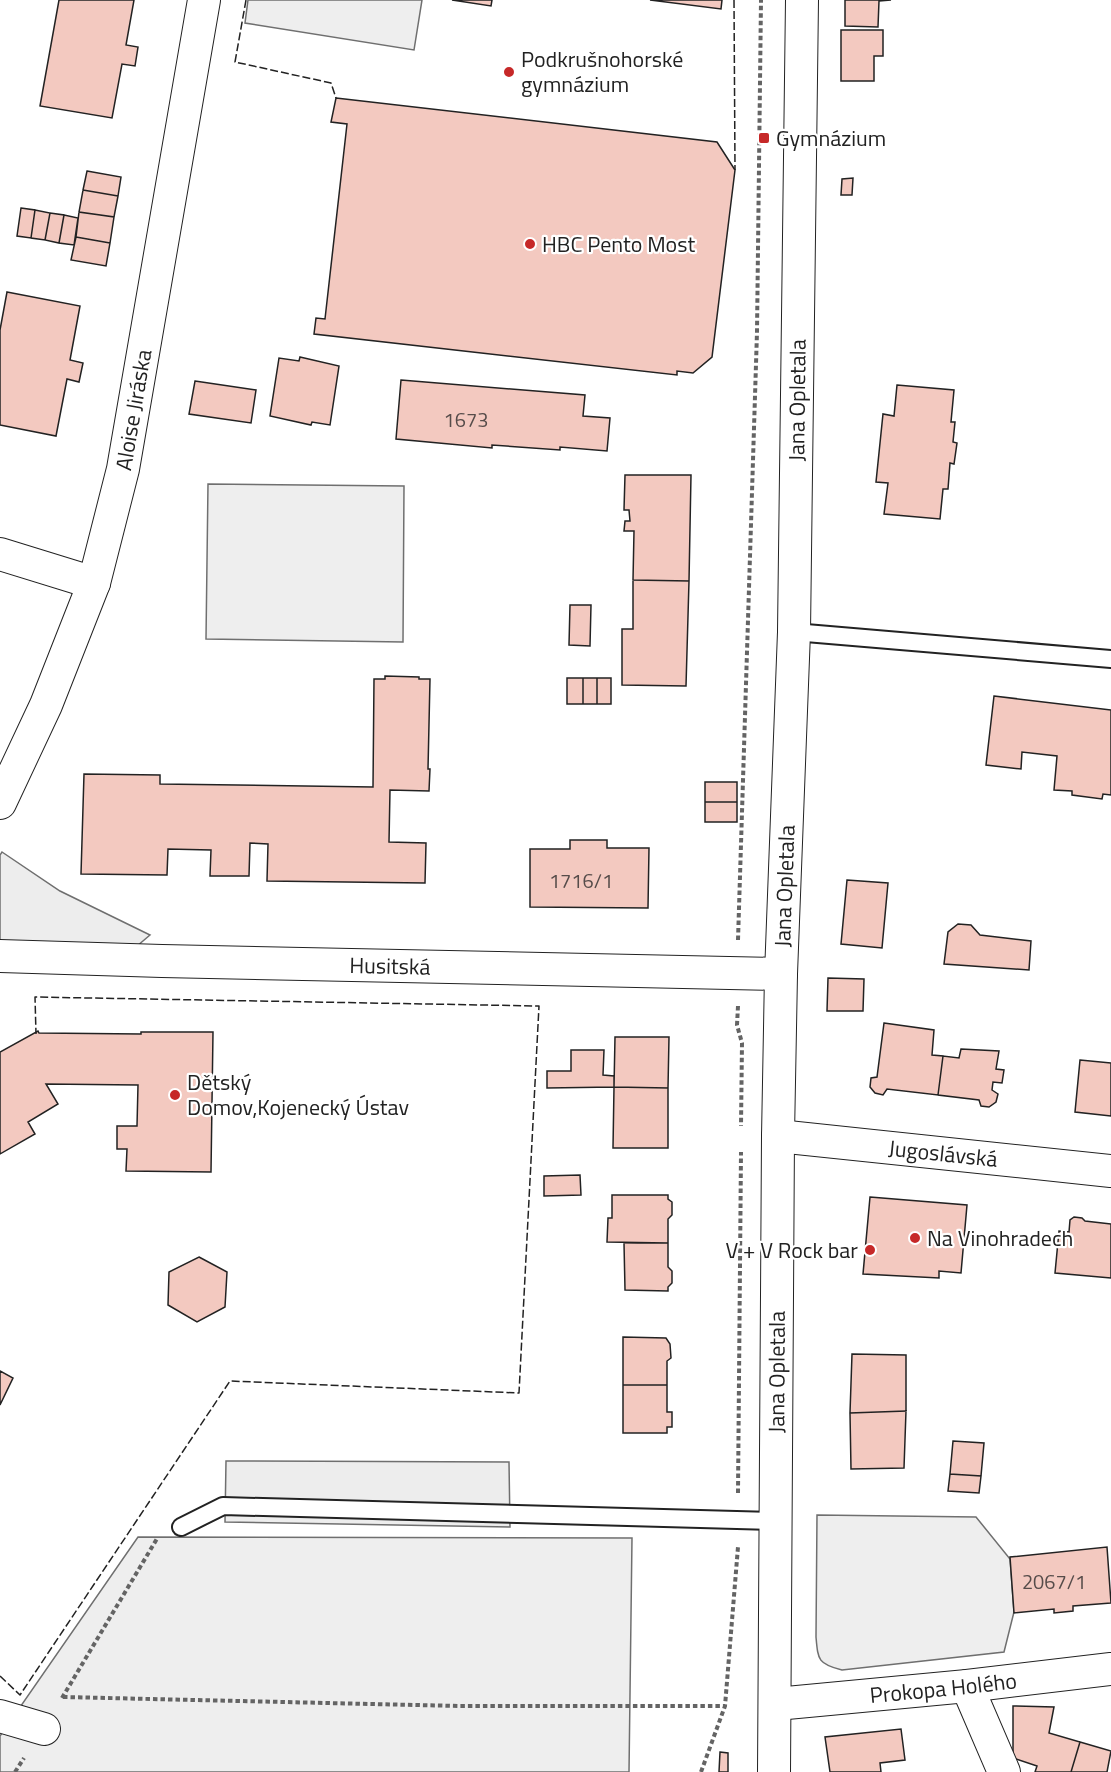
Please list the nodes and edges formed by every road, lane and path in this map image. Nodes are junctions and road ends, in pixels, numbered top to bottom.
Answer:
1 (204, 0) edge
2 (761, 0) edge
3 (802, 0) edge
4 (0, 554) edge
5 (94, 583) junction
6 (794, 632) junction
7 (1111, 659) edge
8 (0, 803) edge
9 (738, 944) dead end
10 (0, 956) edge
11 (781, 974) junction
12 (738, 1005) dead end
13 (777, 1136) junction
14 (741, 1137) dead end
15 (741, 1149) dead end
16 (1111, 1171) edge
17 (738, 1493) dead end
18 (775, 1521) junction
19 (182, 1527) joint
20 (738, 1540) dead end
21 (730, 1639) junction
22 (737, 1640) dead end
23 (1111, 1669) edge
24 (967, 1686) junction
25 (63, 1697) junction
26 (776, 1704) junction
27 (725, 1706) junction
28 (0, 1716) edge
29 (44, 1729) junction
30 (15, 1772) edge
31 (701, 1772) edge
32 (774, 1772) edge
33 (1004, 1772) edge

1 - 5 street, Aloise Jiráska
2 - 9 path
3 - 6 street, Jana Opletala
4 - 5 street
5 - 8 street, Aloise Jiráska
6 - 7 lane
6 - 11 street, Jana Opletala
10 - 11 street, Husitská
11 - 13 street, Jana Opletala
12 - 14 path
13 - 16 street, Jugoslávská
13 - 18 street, Jana Opletala
15 - 17 path
18 - 19 lane
18 - 26 street, Jana Opletala
19 - 25 path
20 - 21 path
21 - 22 path
21 - 27 path
23 - 24 street, Prokopa Holého
24 - 26 street, Prokopa Holého
24 - 33 street
25 - 27 path
25 - 29 path
26 - 32 street, Jana Opletala
27 - 31 path
28 - 29 street
29 - 30 path

